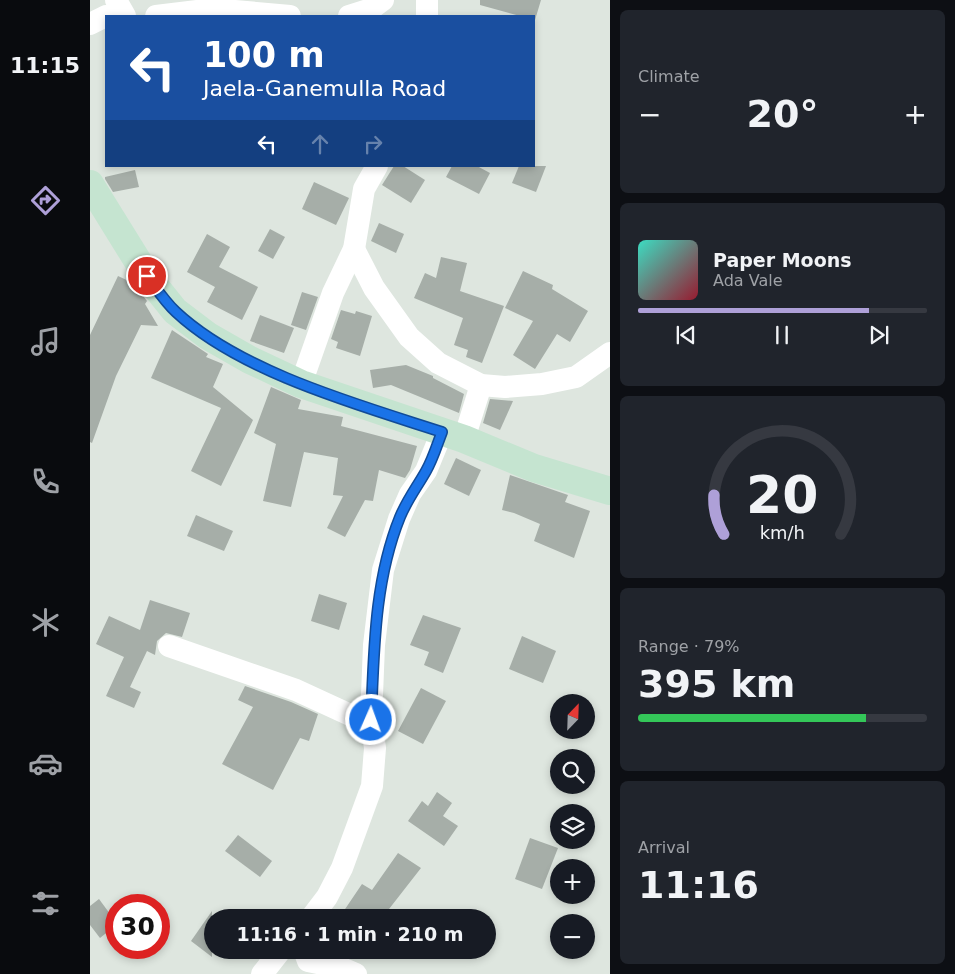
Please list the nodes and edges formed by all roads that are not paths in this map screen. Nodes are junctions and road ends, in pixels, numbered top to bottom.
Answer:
1 (116, 0) edge
2 (383, 0) edge
3 (427, 0) edge
4 (164, 11) edge
5 (124, 15) edge
6 (259, 15) edge
7 (352, 15) edge
8 (427, 15) edge
9 (105, 16) edge
10 (90, 24) edge
11 (376, 167) edge
12 (90, 184) edge
13 (354, 248) junction
14 (610, 353) edge
15 (301, 384) junction
16 (481, 385) junction
17 (453, 436) junction
18 (610, 491) edge
19 (169, 646) dead end
20 (372, 725) junction
21 (318, 909) edge
22 (274, 959) edge
23 (307, 959) edge
24 (262, 974) edge
25 (356, 974) edge

1 - 5 street
2 - 7 street
3 - 8 street
4 - 6 street
9 - 10 street
11 - 13 street
12 - 15 main road
13 - 15 street
13 - 16 street
14 - 16 street
15 - 17 main road
16 - 17 street
17 - 18 main road
17 - 20 street
19 - 20 street
20 - 21 street
22 - 24 street
23 - 25 street

